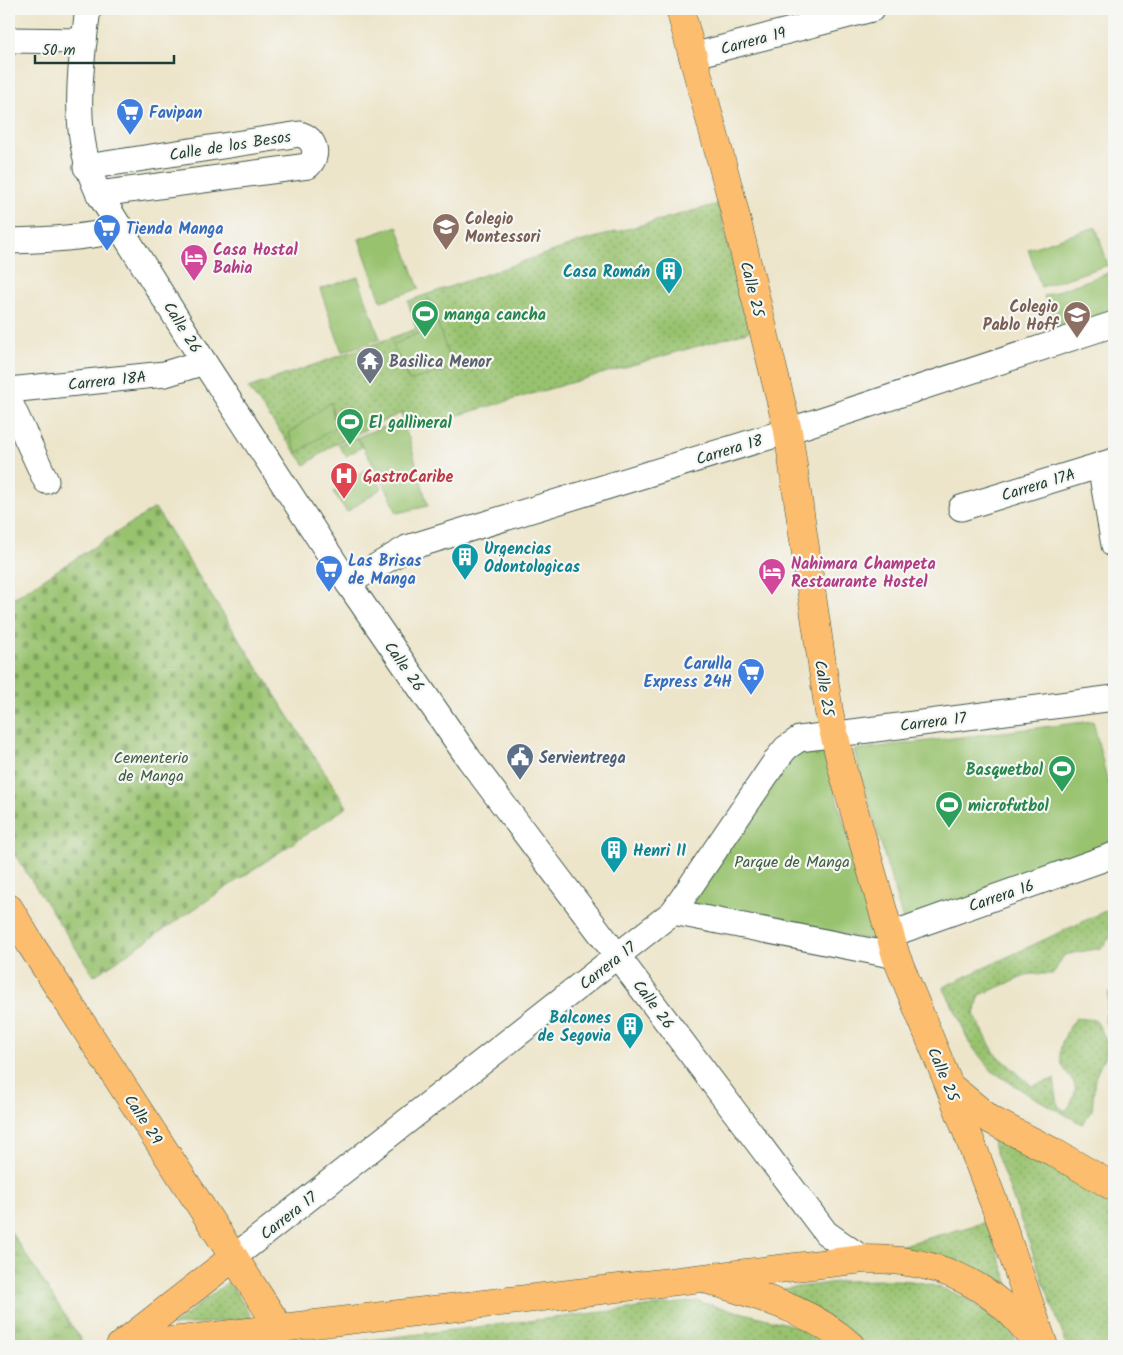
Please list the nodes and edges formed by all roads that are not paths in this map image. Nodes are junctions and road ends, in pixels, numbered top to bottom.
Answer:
1 (88, 9) edge
2 (680, 9) edge
3 (872, 9) edge
4 (9, 40) edge
5 (84, 41) junction
6 (692, 56) junction
7 (86, 167) junction
8 (99, 194) junction
9 (123, 230) junction
10 (9, 240) edge
11 (1114, 324) edge
12 (204, 362) junction
13 (9, 390) edge
14 (9, 400) edge
15 (788, 431) junction
16 (1107, 463) edge
17 (46, 481) dead end
18 (961, 508) dead end
19 (1114, 545) edge
20 (348, 583) junction
21 (1114, 698) edge
22 (833, 734) junction
23 (1114, 855) edge
24 (9, 908) edge
25 (673, 912) junction
26 (892, 945) junction
27 (618, 956) junction
28 (949, 1085) junction
29 (1114, 1187) edge
30 (234, 1257) junction
31 (863, 1259) junction
32 (700, 1278) junction
33 (281, 1330) junction
34 (120, 1346) edge
35 (129, 1346) edge
36 (851, 1346) edge
37 (1038, 1346) edge
38 (1044, 1346) edge

1 - 5 street, Calle 26
2 - 6 main road, Calle 25
3 - 6 street, Carrera 19
4 - 5 street
5 - 7 street, Calle 26
6 - 15 main road, Calle 25
7 - 8 street, Calle 26
7 - 8 street, Calle de los Besos
8 - 9 street, Calle 26
9 - 10 street
9 - 12 street, Calle 26
11 - 15 street, Carrera 18
12 - 13 street, Carrera 18A
12 - 20 street, Calle 26
14 - 17 street
15 - 20 street, Carrera 18
15 - 22 main road, Calle 25
16 - 18 street, Carrera 17A
16 - 19 street
20 - 27 street, Calle 26
21 - 22 street, Carrera 17
22 - 25 street, Carrera 17
22 - 26 main road, Calle 25
23 - 26 street, Carrera 16
24 - 30 main road, Calle 29
25 - 26 street
25 - 27 street, Carrera 17
26 - 28 main road, Calle 25
27 - 30 street, Carrera 17
27 - 31 street, Calle 26
28 - 29 main road
28 - 38 main road, Calle 25
30 - 33 main road, Calle 29
30 - 34 main road, Carrera 17
31 - 32 main road
31 - 37 main road
32 - 33 main road
32 - 36 main road
33 - 35 main road

